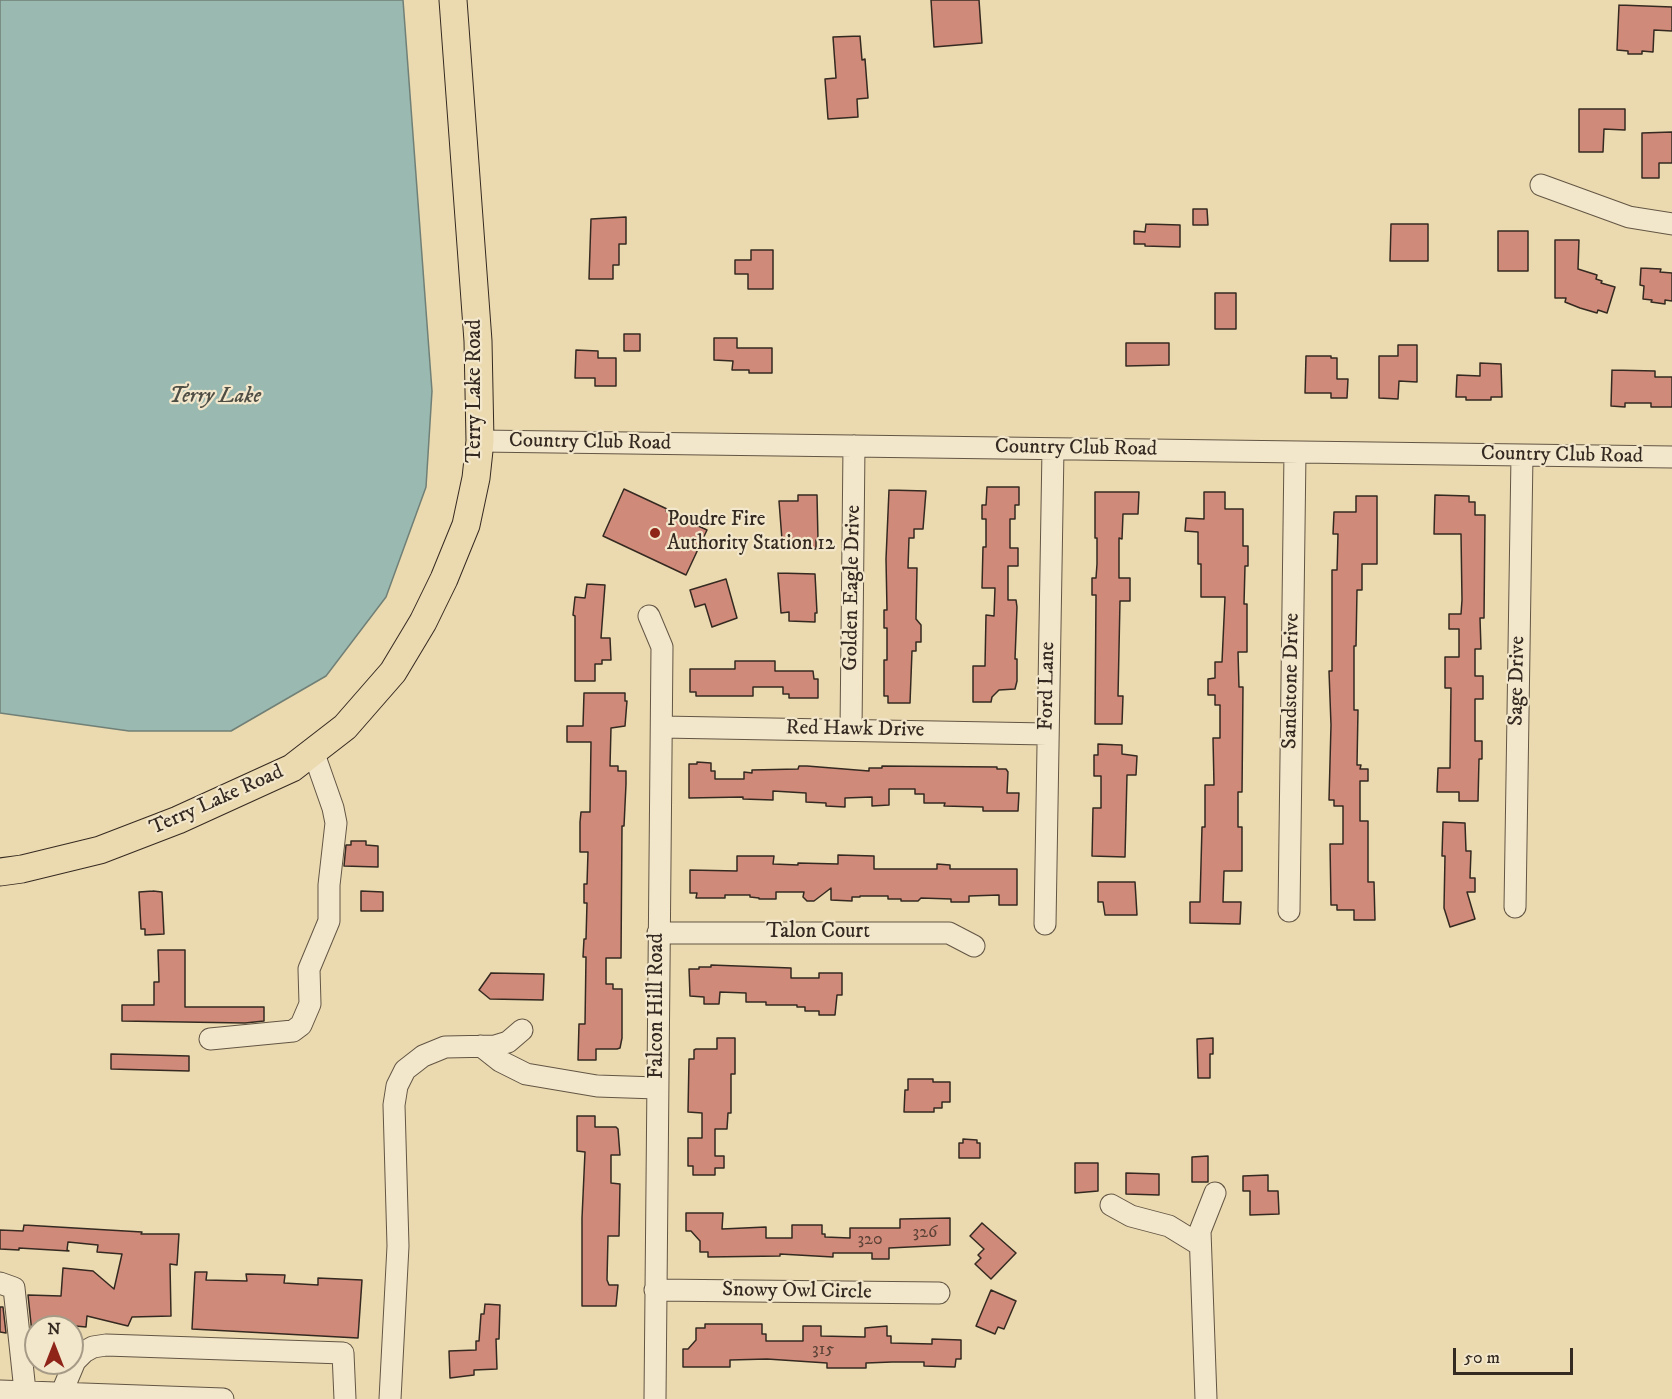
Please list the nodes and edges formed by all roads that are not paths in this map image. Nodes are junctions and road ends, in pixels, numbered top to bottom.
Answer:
1 (453, 0) edge
2 (1541, 185) dead end
3 (1672, 224) edge
4 (480, 441) junction
5 (854, 446) junction
6 (1053, 449) junction
7 (1295, 452) junction
8 (1522, 455) junction
9 (1672, 457) edge
10 (649, 616) dead end
11 (662, 727) junction
12 (851, 730) junction
13 (1047, 734) junction
14 (314, 751) junction
15 (0, 872) edge
16 (1515, 907) dead end
17 (1289, 911) dead end
18 (1045, 924) dead end
19 (658, 933) junction
20 (974, 946) dead end
21 (522, 1030) dead end
22 (210, 1039) dead end
23 (481, 1046) junction
24 (657, 1088) junction
25 (1215, 1193) dead end
26 (1111, 1205) dead end
27 (1200, 1245) junction
28 (0, 1283) edge
29 (655, 1290) junction
30 (939, 1293) dead end
31 (0, 1391) edge
32 (25, 1391) junction
33 (62, 1392) junction
34 (216, 1399) edge
35 (223, 1399) edge
36 (345, 1399) edge
37 (390, 1399) edge
38 (655, 1399) edge
39 (1206, 1399) edge

1 - 4 main road, Terry Lake Road
2 - 3 street
4 - 5 street, Country Club Road
4 - 14 main road, Terry Lake Road
5 - 6 street, Country Club Road
5 - 12 street, Golden Eagle Drive
6 - 7 street, Country Club Road
6 - 13 street, Ford Lane
7 - 8 street, Country Club Road
7 - 17 street, Sandstone Drive
8 - 9 street, Country Club Road
8 - 16 street, Sage Drive
10 - 11 street, Falcon Hill Road
11 - 12 street, Red Hawk Drive
11 - 19 street, Falcon Hill Road
12 - 13 street, Red Hawk Drive
13 - 18 street, Ford Lane
14 - 15 main road, Terry Lake Road
14 - 22 street
19 - 20 street, Talon Court
19 - 24 street, Falcon Hill Road
21 - 23 street
23 - 24 street
23 - 37 street
24 - 29 street, Falcon Hill Road
25 - 27 street
26 - 27 street
27 - 39 street
28 - 32 street
29 - 30 street, Snowy Owl Circle
29 - 38 street, Falcon Hill Road
31 - 32 street
32 - 33 street
33 - 34 street
33 - 36 street
34 - 35 street

